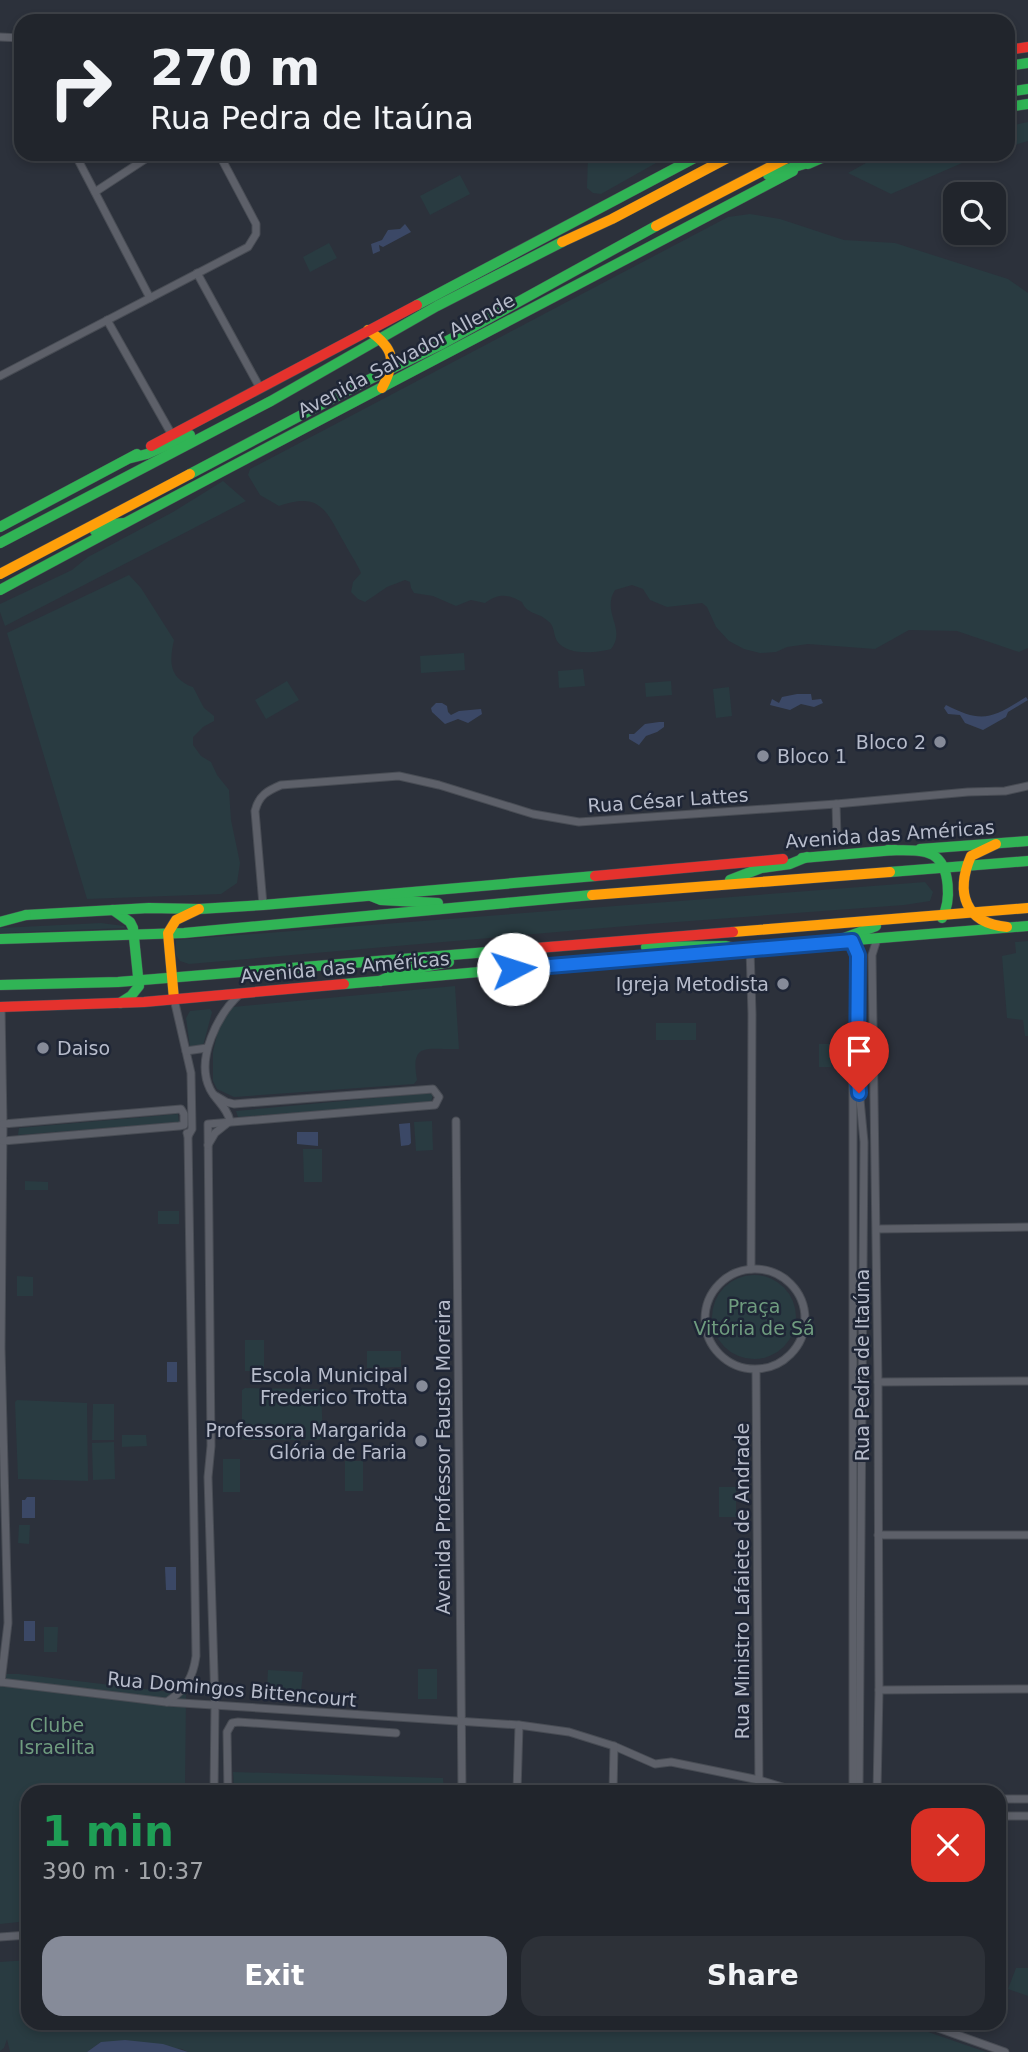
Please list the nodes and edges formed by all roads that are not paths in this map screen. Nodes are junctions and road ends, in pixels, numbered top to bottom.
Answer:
1 (79, 161) edge
2 (142, 161) edge
3 (223, 161) edge
4 (689, 161) edge
5 (713, 161) edge
6 (722, 161) edge
7 (781, 161) edge
8 (814, 161) joint
9 (95, 192) junction
10 (645, 202) junction
11 (697, 205) junction
12 (197, 273) junction
13 (150, 298) junction
14 (107, 320) junction
15 (368, 330) junction
16 (380, 338) junction
17 (391, 368) junction
18 (0, 376) edge
19 (260, 388) junction
20 (382, 388) junction
21 (271, 401) junction
22 (172, 435) junction
23 (131, 458) junction
24 (124, 523) junction
25 (0, 527) edge
26 (0, 543) edge
27 (4, 571) edge
28 (0, 590) edge
29 (1028, 786) edge
30 (836, 804) junction
31 (837, 837) dead end
32 (1028, 841) edge
33 (996, 844) junction
34 (888, 850) junction
35 (807, 857) junction
36 (1028, 861) edge
37 (967, 866) junction
38 (942, 867) junction
39 (707, 887) junction
40 (371, 896) junction
41 (263, 905) junction
42 (470, 905) junction
43 (1028, 908) edge
44 (199, 909) junction
45 (113, 910) junction
46 (971, 912) junction
47 (0, 915) edge
48 (26, 915) junction
49 (945, 915) junction
50 (0, 922) edge
51 (1028, 926) edge
52 (1007, 927) junction
53 (168, 933) junction
54 (135, 934) junction
55 (0, 939) edge
56 (877, 939) junction
57 (852, 941) junction
58 (834, 942) junction
59 (600, 943) junction
60 (745, 949) junction
61 (477, 954) junction
62 (171, 978) junction
63 (139, 981) junction
64 (380, 981) junction
65 (0, 985) edge
66 (240, 994) junction
67 (174, 999) junction
68 (120, 1003) junction
69 (0, 1007) edge
70 (857, 1044) junction
71 (874, 1045) junction
72 (207, 1048) junction
73 (186, 1051) junction
74 (857, 1068) junction
75 (874, 1068) junction
76 (214, 1095) junction
77 (230, 1121) junction
78 (456, 1121) dead end
79 (3, 1124) junction
80 (184, 1125) junction
81 (188, 1136) junction
82 (3, 1141) junction
83 (208, 1146) junction
84 (1028, 1227) edge
85 (877, 1229) junction
86 (751, 1269) junction
87 (1, 1348) edge
88 (757, 1370) junction
89 (1028, 1381) edge
90 (878, 1382) junction
91 (878, 1535) junction
92 (1028, 1535) edge
93 (1, 1682) edge
94 (1028, 1689) edge
95 (879, 1690) junction
96 (166, 1702) junction
97 (215, 1705) junction
98 (460, 1722) junction
99 (519, 1725) junction
100 (396, 1733) dead end
101 (614, 1746) junction
102 (760, 1780) junction
103 (214, 1785) edge
104 (228, 1785) edge
105 (462, 1785) edge
106 (517, 1785) edge
107 (613, 1785) edge
108 (760, 1785) edge
109 (777, 1785) edge
110 (853, 1785) edge
111 (859, 1785) edge
112 (877, 1785) edge
113 (1006, 1799) edge
114 (1028, 1799) edge
115 (1006, 1816) edge
116 (1028, 1816) edge
117 (21, 1936) edge
118 (0, 1937) edge
119 (944, 2030) edge
120 (1005, 2052) edge

1 - 9 street
2 - 9 street
3 - 12 street
4 - 15 main road, Avenida Salvador Allende
5 - 10 main road
6 - 10 main road, Avenida Salvador Allende
7 - 11 main road, Avenida Salvador Allende
8 - 11 main road
8 - 20 main road, Avenida Salvador Allende
9 - 13 street
10 - 16 main road, Avenida Salvador Allende
11 - 17 main road, Avenida Salvador Allende
12 - 13 street
12 - 19 street
13 - 14 street
14 - 18 street
14 - 22 street
15 - 16 main road
15 - 19 main road, Avenida Salvador Allende
16 - 17 main road
16 - 21 main road, Avenida Salvador Allende
17 - 20 main road
17 - 27 main road, Avenida Salvador Allende
19 - 22 main road, Avenida Salvador Allende
20 - 24 main road, Avenida Salvador Allende
21 - 23 main road
21 - 26 main road, Avenida Salvador Allende
22 - 23 main road, Avenida Salvador Allende
23 - 25 main road, Avenida Salvador Allende
24 - 27 main road
24 - 28 main road, Avenida Salvador Allende
29 - 30 street, Rua César Lattes
30 - 31 street
30 - 41 street, Rua César Lattes
32 - 33 main road, Avenida das Américas
33 - 34 main road, Avenida das Américas
33 - 37 main road
34 - 35 main road, Avenida das Américas
34 - 38 main road
35 - 39 main road
35 - 40 main road, Avenida das Américas
36 - 37 main road, Avenida das Américas
37 - 38 main road, Avenida das Américas
37 - 46 main road
38 - 39 main road, Avenida das Américas
38 - 49 main road
39 - 42 main road, Avenida das Américas
40 - 41 main road, Avenida das Américas
40 - 42 main road
41 - 44 main road, Avenida das Américas
42 - 53 main road, Avenida das Américas
43 - 46 main road, Avenida das Américas
44 - 45 main road, Avenida das Américas
44 - 53 main road
45 - 48 main road, Avenida das Américas
45 - 54 main road
46 - 49 main road, Avenida das Américas
46 - 52 main road
47 - 48 main road, Avenida das Américas
48 - 50 main road
49 - 58 main road
49 - 59 main road, Avenida das Américas
51 - 52 main road, Avenida das Américas
52 - 56 main road, Avenida das Américas
53 - 54 main road, Avenida das Américas
53 - 62 main road
54 - 55 main road, Avenida das Américas
54 - 63 main road
56 - 57 main road, Avenida das Américas
56 - 71 street, Rua Pedra de Itaúna
57 - 58 main road, Avenida das Américas
57 - 70 street, Rua Pedra de Itaúna
58 - 60 main road, Avenida das Américas
59 - 60 main road
59 - 61 main road, Avenida das Américas
60 - 64 main road, Avenida das Américas
60 - 86 street
61 - 62 main road, Avenida das Américas
61 - 64 main road
62 - 63 main road, Avenida das Américas
62 - 67 main road
63 - 65 main road, Avenida das Américas
63 - 68 main road
64 - 66 main road, Avenida das Américas
66 - 67 main road, Avenida das Américas
66 - 72 street
67 - 68 main road, Avenida das Américas
67 - 73 street
68 - 69 main road, Avenida das Américas
69 - 79 street
70 - 71 street
70 - 74 street, Rua Pedra de Itaúna
70 - 110 street
71 - 75 street, Rua Pedra de Itaúna
72 - 73 street
72 - 76 street
73 - 81 street
74 - 75 street
74 - 111 street, Rua Pedra de Itaúna
75 - 85 street, Rua Pedra de Itaúna
76 - 77 street
76 - 77 street
77 - 83 street
77 - 83 street
78 - 98 street, Avenida Professor Fausto Moreira
79 - 80 street
79 - 82 street
80 - 81 street
80 - 82 street
81 - 96 street
82 - 87 street
83 - 97 street
84 - 85 street
85 - 90 street, Rua Pedra de Itaúna
86 - 88 street
86 - 88 street
87 - 93 street
88 - 102 street, Rua Ministro Lafaiete de Andrade
89 - 90 street
90 - 91 street, Rua Pedra de Itaúna
91 - 92 street
91 - 95 street, Rua Pedra de Itaúna
93 - 96 street, Rua Domingos Bittencourt
94 - 95 street
95 - 112 street, Rua Pedra de Itaúna
96 - 97 street, Rua Domingos Bittencourt
97 - 98 street, Rua Domingos Bittencourt
97 - 103 street
98 - 99 street, Rua Domingos Bittencourt
98 - 105 street, Avenida Professor Fausto Moreira
99 - 101 street, Rua Domingos Bittencourt
99 - 106 street
100 - 104 street
101 - 102 street, Rua Domingos Bittencourt
101 - 107 street
102 - 108 street, Rua Ministro Lafaiete de Andrade
102 - 109 street, Rua Domingos Bittencourt
113 - 114 street
115 - 116 street
117 - 118 street
119 - 120 street

